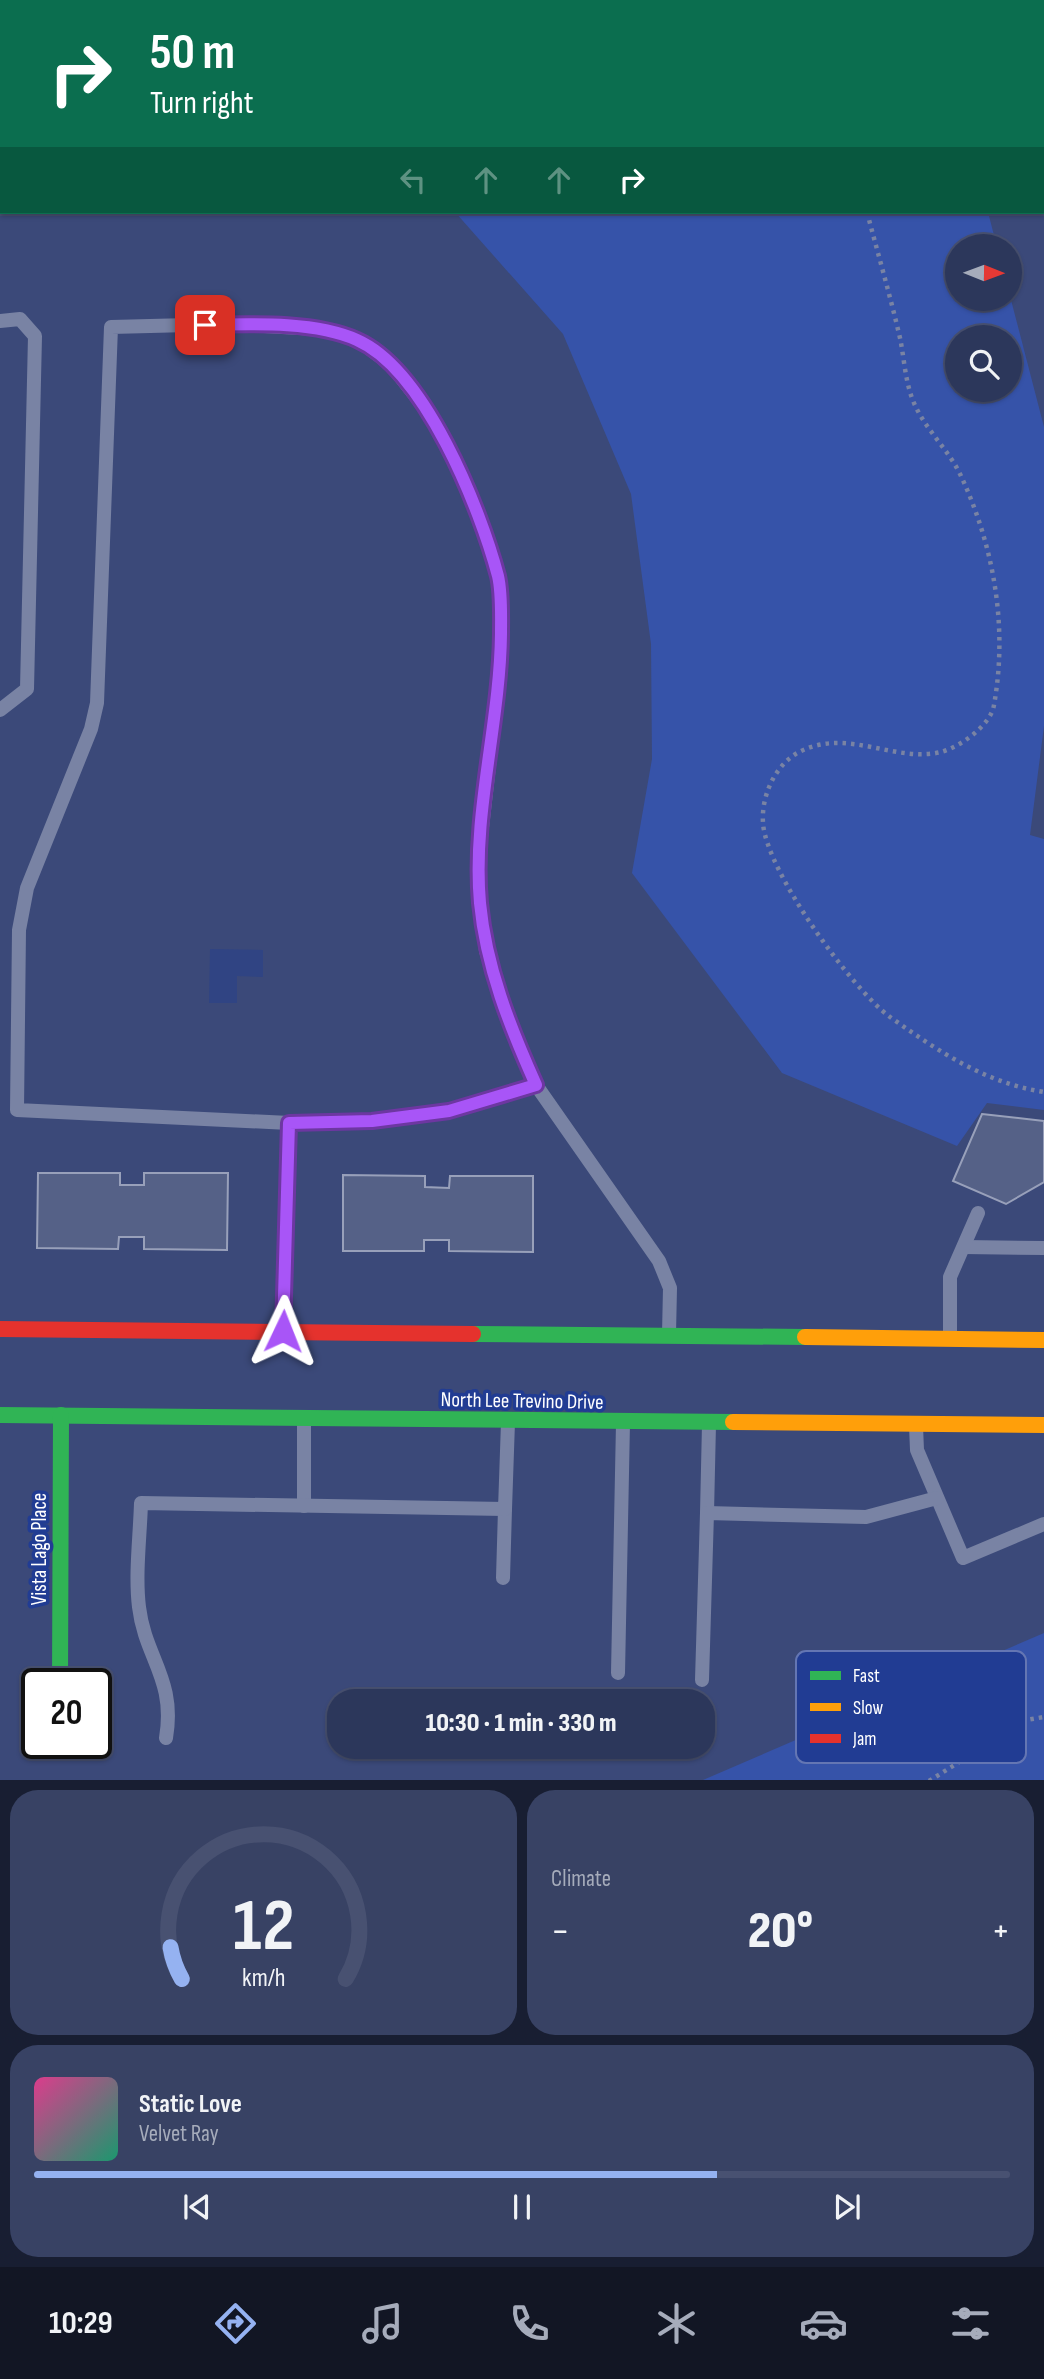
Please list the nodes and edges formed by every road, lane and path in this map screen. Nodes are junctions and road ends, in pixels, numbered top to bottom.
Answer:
1 (868, 214) edge
2 (0, 321) edge
3 (0, 710) edge
4 (536, 1085) junction
5 (1044, 1091) edge
6 (289, 1123) junction
7 (978, 1213) dead end
8 (964, 1247) junction
9 (1044, 1248) edge
10 (0, 1329) edge
11 (283, 1331) junction
12 (669, 1336) junction
13 (950, 1339) junction
14 (1044, 1340) edge
15 (0, 1415) edge
16 (61, 1415) junction
17 (304, 1417) junction
18 (508, 1421) junction
19 (623, 1423) junction
20 (709, 1423) junction
21 (916, 1424) junction
22 (1044, 1426) edge
23 (937, 1498) junction
24 (304, 1506) junction
25 (505, 1509) junction
26 (706, 1513) junction
27 (1044, 1524) edge
28 (503, 1578) dead end
29 (60, 1668) edge
30 (618, 1673) dead end
31 (702, 1680) dead end
32 (1044, 1717) edge
33 (1026, 1720) edge
34 (166, 1738) dead end
35 (956, 1763) edge
36 (929, 1780) edge

1 - 5 path
2 - 3 lane
4 - 6 lane
4 - 6 lane
4 - 12 lane
6 - 11 lane
7 - 8 lane
8 - 9 lane
8 - 13 lane
10 - 11 main road
11 - 12 main road
12 - 13 main road
13 - 14 main road
15 - 16 main road, North Lee Trevino Drive
16 - 17 main road, North Lee Trevino Drive
16 - 29 main road, Vista Lago Place
17 - 18 main road, North Lee Trevino Drive
17 - 24 lane
18 - 19 main road, North Lee Trevino Drive
18 - 25 lane
19 - 20 main road, North Lee Trevino Drive
19 - 30 lane
20 - 21 main road, North Lee Trevino Drive
20 - 26 lane
21 - 22 main road, North Lee Trevino Drive
21 - 23 lane
23 - 26 lane
23 - 27 lane
24 - 25 lane
24 - 34 lane
25 - 28 lane
26 - 31 lane
32 - 33 path
35 - 36 path

